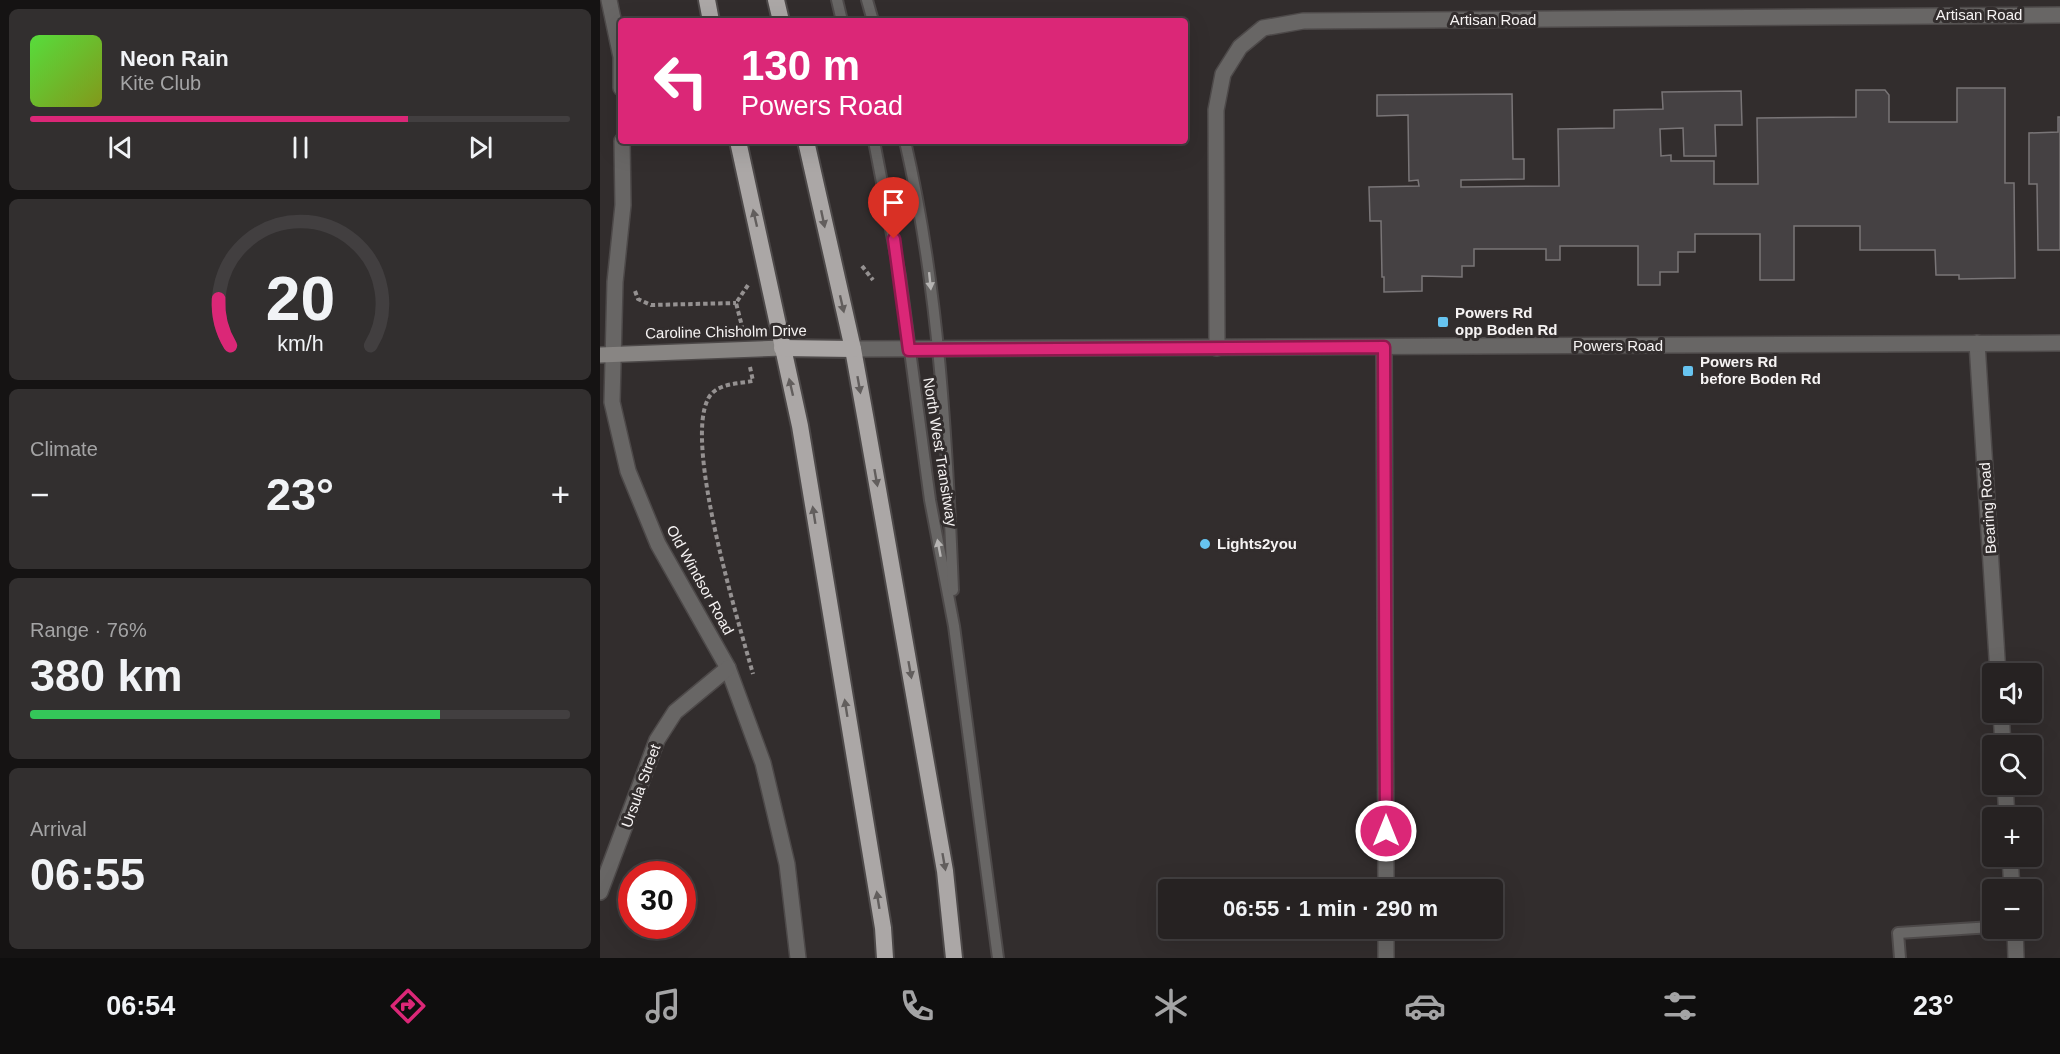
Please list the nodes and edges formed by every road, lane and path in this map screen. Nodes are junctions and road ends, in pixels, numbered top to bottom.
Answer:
1 (609, 0) edge
2 (707, 0) edge
3 (776, 0) edge
4 (837, 0) edge
5 (867, 0) edge
6 (2060, 15) edge
7 (710, 18) edge
8 (780, 18) edge
9 (841, 18) edge
10 (872, 18) edge
11 (618, 43) edge
12 (622, 144) edge
13 (739, 144) edge
14 (807, 144) edge
15 (875, 144) edge
16 (906, 144) edge
17 (862, 266) dead end
18 (873, 280) dead end
19 (748, 284) dead end
20 (634, 289) dead end
21 (1977, 343) junction
22 (2060, 343) edge
23 (1384, 347) junction
24 (782, 348) junction
25 (1217, 348) junction
26 (853, 349) junction
27 (909, 350) junction
28 (938, 351) junction
29 (607, 354) edge
30 (753, 381) dead end
31 (954, 626) junction
32 (1997, 663) edge
33 (728, 668) junction
34 (756, 682) dead end
35 (1386, 879) edge
36 (600, 892) edge
37 (1982, 928) edge
38 (1386, 939) edge
39 (2015, 939) edge
40 (798, 958) edge
41 (885, 958) edge
42 (954, 958) edge
43 (998, 958) edge
44 (1386, 958) edge
45 (1900, 958) edge
46 (2016, 958) edge

1 - 11 street
2 - 7 highway
3 - 8 highway
4 - 9 lane
5 - 10 lane
6 - 25 street, Artisan Road
12 - 29 street, Old Windsor Road
24 -> 13 highway
14 -> 26 highway
15 - 27 lane, North West Transitway
16 -> 28 lane, North West Transitway
17 - 18 path
19 - 20 path
21 - 22 street, Powers Road
21 - 23 street, Powers Road
21 - 32 street, Bearing Road
23 - 25 street, Powers Road
23 - 35 street
24 - 26 highway, Caroline Chisholm Drive
24 - 29 main road, Caroline Chisholm Drive
41 -> 24 highway
25 - 28 street, Powers Road
26 - 27 street, Powers Road
26 -> 42 highway
27 - 28 street, Powers Road
31 -> 27 lane, North West Transitway
28 - 31 lane, North West Transitway
29 - 33 street, Old Windsor Road
30 - 34 path
31 - 43 lane, North West Transitway
33 - 36 street, Ursula Street
33 - 40 street, Old Windsor Road
37 - 45 lane
38 - 44 street
39 - 46 street

